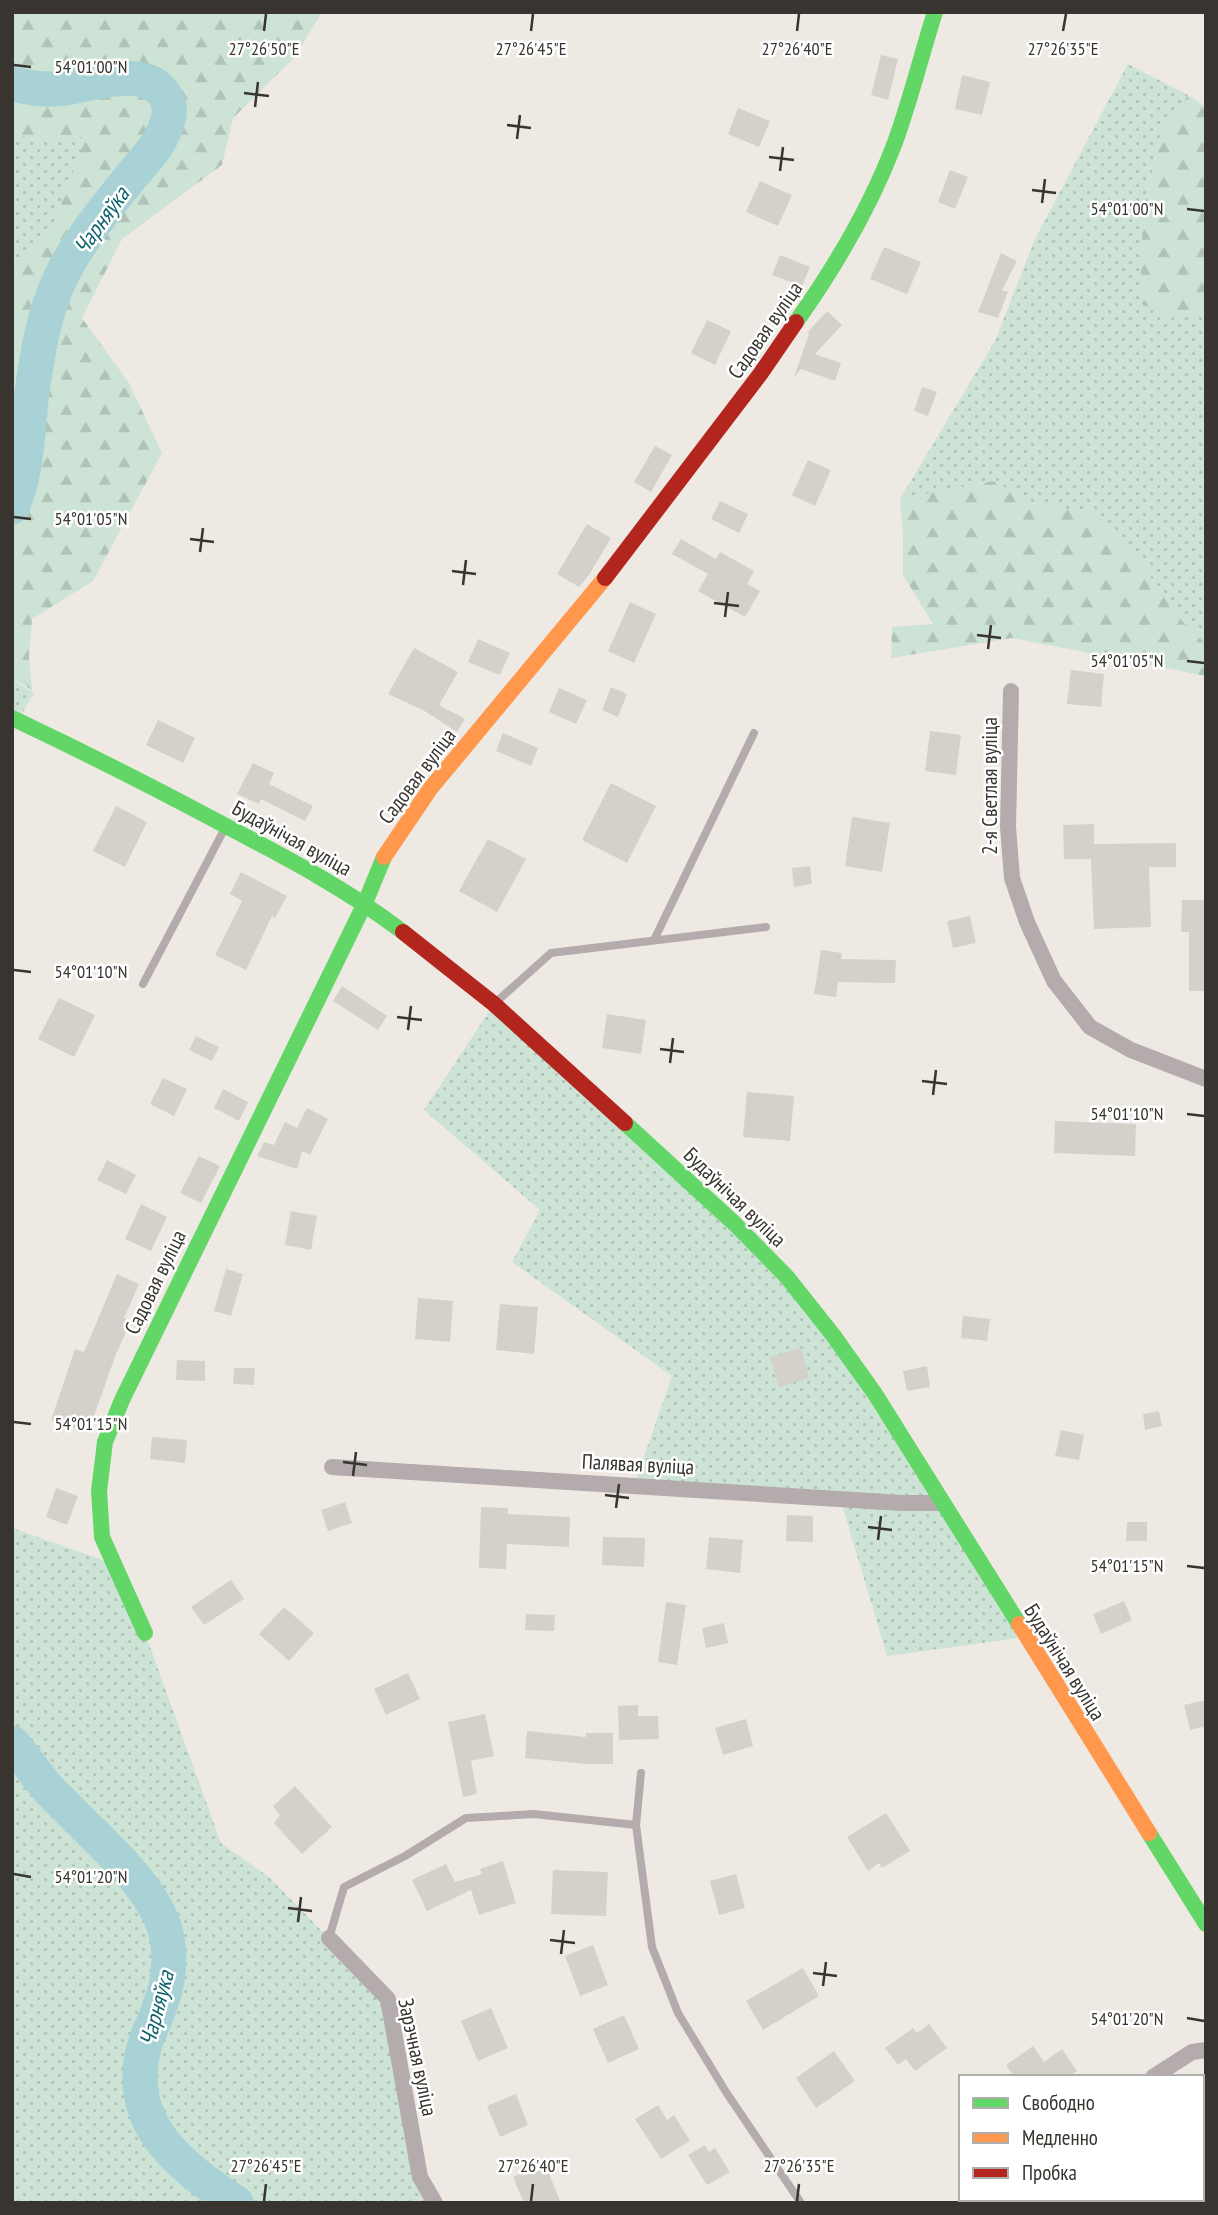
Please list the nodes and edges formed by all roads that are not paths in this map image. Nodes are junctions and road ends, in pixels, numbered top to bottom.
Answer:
1 (935, 12) edge
2 (1010, 691) dead end
3 (15, 719) edge
4 (754, 733) dead end
5 (226, 826) junction
6 (365, 903) junction
7 (766, 927) dead end
8 (654, 940) junction
9 (143, 984) dead end
10 (494, 1004) junction
11 (1206, 1079) edge
12 (332, 1467) dead end
13 (942, 1503) junction
14 (145, 1633) dead end
15 (641, 1773) dead end
16 (636, 1825) junction
17 (1206, 1924) edge
18 (329, 1938) joint
19 (1206, 2050) edge
20 (1156, 2075) edge
21 (435, 2203) edge
22 (801, 2203) edge

1 - 6 street, Садовая вуліца
2 - 11 street, 2-я Светлая вуліца
3 - 5 street, Будаўнічая вуліца
4 - 8 lane
5 - 6 street, Будаўнічая вуліца
5 - 9 lane
6 - 10 street, Будаўнічая вуліца
6 - 14 street, Садовая вуліца
7 - 8 lane
8 - 10 lane
10 - 13 street, Будаўнічая вуліца
12 - 13 street, Палявая вуліца
13 - 17 street, Будаўнічая вуліца
15 - 16 lane
16 - 18 lane
16 - 22 lane
18 - 21 street, Зарэчная вуліца
19 - 20 street

